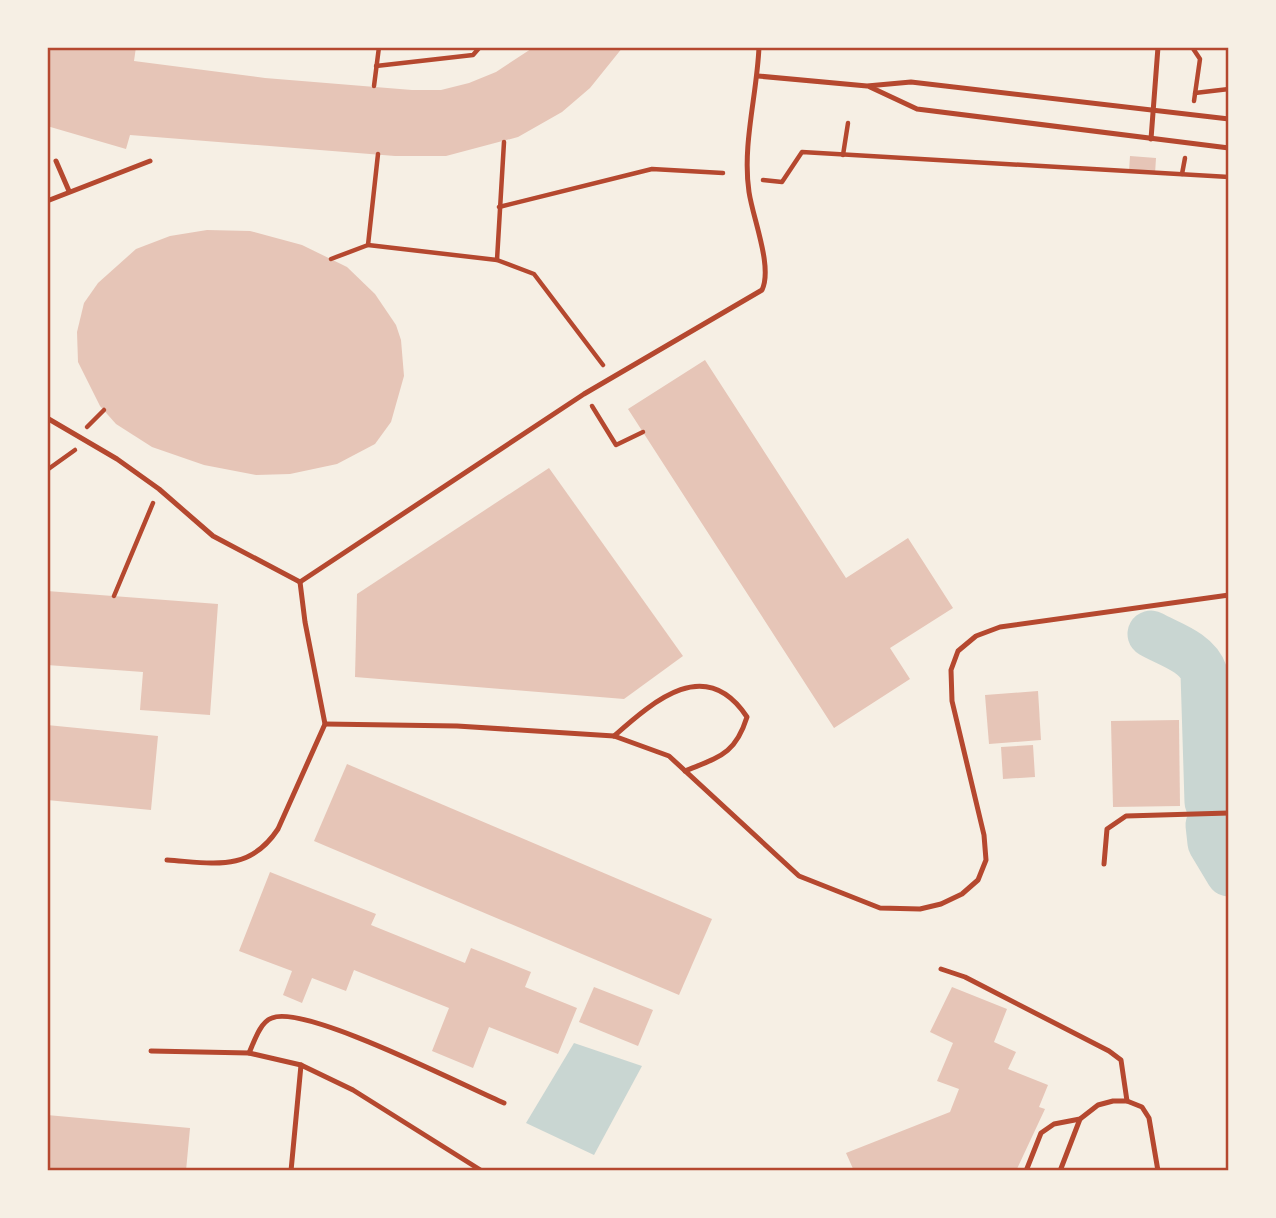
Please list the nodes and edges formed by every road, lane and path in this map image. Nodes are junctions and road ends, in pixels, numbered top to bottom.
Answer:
1 (379, 47) edge
2 (480, 47) edge
3 (759, 47) edge
4 (1158, 47) edge
5 (376, 66) junction
6 (758, 76) junction
7 (374, 86) dead end
8 (867, 86) junction
9 (1229, 89) edge
10 (1195, 93) dead end
11 (1155, 108) junction
12 (1229, 119) edge
13 (848, 123) dead end
14 (1152, 139) junction
15 (505, 142) dead end
16 (1229, 148) edge
17 (378, 154) dead end
18 (843, 155) junction
19 (150, 161) dead end
20 (56, 162) dead end
21 (723, 173) dead end
22 (1229, 177) edge
23 (759, 180) dead end
24 (69, 191) junction
25 (47, 201) edge
26 (499, 207) junction
27 (368, 245) junction
28 (331, 259) dead end
29 (496, 260) junction
30 (612, 376) junction
31 (584, 394) junction
32 (104, 410) dead end
33 (47, 418) edge
34 (88, 425) dead end
35 (643, 432) dead end
36 (74, 452) dead end
37 (47, 470) edge
38 (159, 489) junction
39 (300, 582) junction
40 (1229, 595) edge
41 (114, 596) dead end
42 (325, 724) junction
43 (614, 736) junction
44 (685, 771) junction
45 (1229, 813) edge
46 (167, 860) dead end
47 (1104, 864) dead end
48 (941, 968) dead end
49 (151, 1051) dead end
50 (248, 1053) junction
51 (301, 1065) junction
52 (1127, 1101) junction
53 (503, 1103) dead end
54 (1080, 1119) junction
55 (291, 1171) edge
56 (482, 1171) edge
57 (1026, 1171) edge
58 (1060, 1171) edge
59 (1158, 1171) edge

1 - 5 path
2 - 5 path
3 - 6 lane
4 - 11 lane
5 - 7 path
6 - 8 lane
6 - 30 lane
8 - 11 lane
8 - 14 lane
9 - 10 path
11 - 12 lane
11 - 14 lane
13 - 18 path
14 - 16 lane
15 - 26 path
17 - 27 path
18 - 22 path
18 - 23 path
19 - 24 lane
20 - 24 lane
21 - 26 path
24 - 25 lane
26 - 29 path
27 - 28 path
27 - 29 path
29 - 30 path
30 - 31 lane
31 - 35 path
31 - 39 lane
32 - 34 path
33 - 38 lane
36 - 37 path
38 - 39 lane
38 - 41 path
39 - 42 lane
40 - 44 lane
42 - 43 lane
42 - 46 lane
43 - 44 lane
43 - 44 lane
45 - 47 lane
48 - 52 lane
49 - 50 lane
50 - 51 lane
50 - 53 lane
51 - 55 lane
51 - 56 lane
52 - 54 lane
52 - 59 lane
54 - 57 lane
54 - 58 lane

